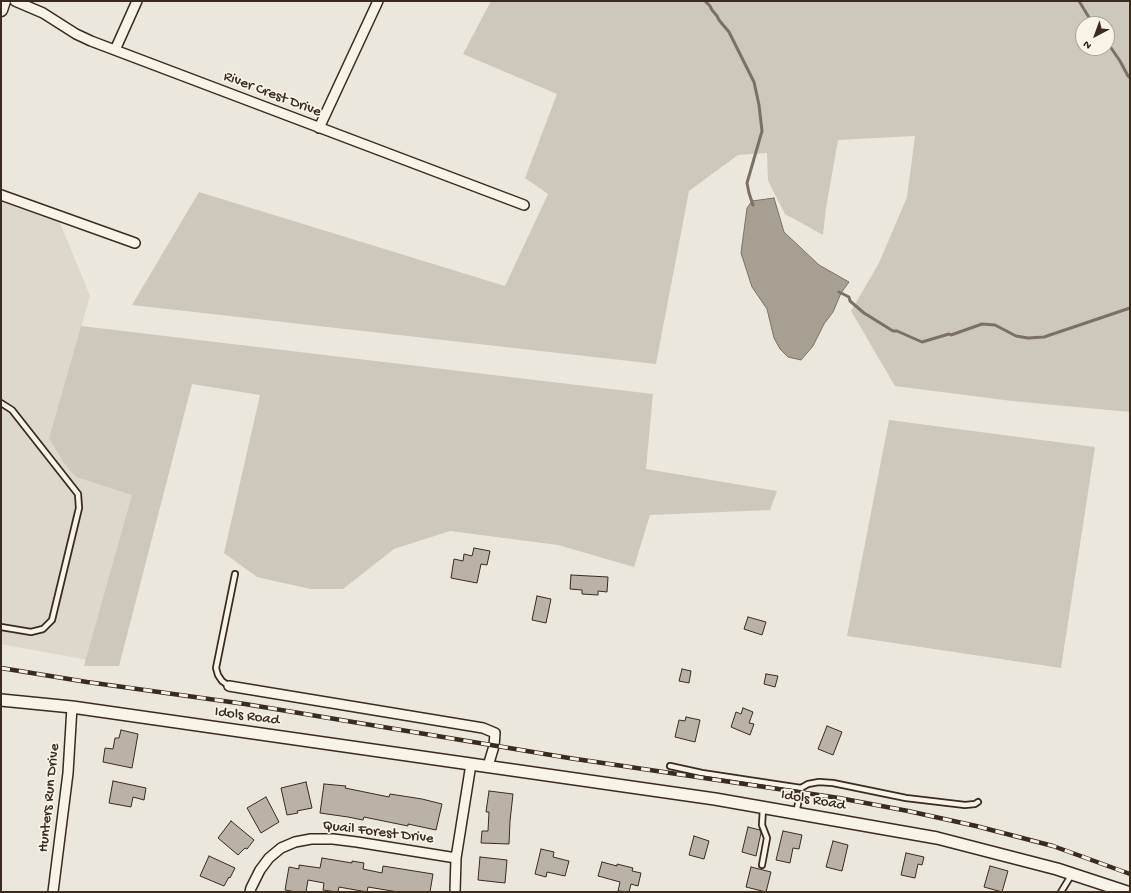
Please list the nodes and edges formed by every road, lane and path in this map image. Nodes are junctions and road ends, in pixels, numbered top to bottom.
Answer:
1 (4, 1) edge
2 (15, 1) edge
3 (137, 1) edge
4 (378, 1) edge
5 (1, 10) edge
6 (115, 50) junction
7 (319, 128) junction
8 (1, 196) edge
9 (524, 205) dead end
10 (135, 244) dead end
11 (1, 403) edge
12 (235, 574) dead end
13 (1, 627) edge
14 (228, 686) joint
15 (1, 700) edge
16 (72, 707) junction
17 (471, 764) junction
18 (488, 766) junction
19 (670, 766) dead end
20 (801, 788) junction
21 (978, 802) dead end
22 (763, 808) junction
23 (796, 814) junction
24 (456, 858) junction
25 (762, 865) dead end
26 (1072, 874) junction
27 (53, 892) edge
28 (250, 892) edge
29 (456, 892) edge
30 (1061, 892) edge
31 (1127, 892) edge

1 - 5 main road
2 - 6 street, River Crest Drive
3 - 6 street
4 - 7 street
6 - 7 street, River Crest Drive
7 - 9 street, River Crest Drive
8 - 10 street
11 - 13 lane
12 - 14 lane
14 - 18 street, Idols Road
15 - 16 street, Idols Road
16 - 17 street, Idols Road
16 - 27 street, Hunters Run Drive
17 - 18 street, Idols Road
17 - 24 street
18 - 22 street, Idols Road
19 - 20 lane
20 - 21 lane
20 - 23 lane
22 - 23 street, Idols Road
22 - 25 lane
23 - 26 street, Idols Road
24 - 28 street, Quail Forest Drive
24 - 29 street
26 - 30 lane
26 - 31 street, Idols Road

